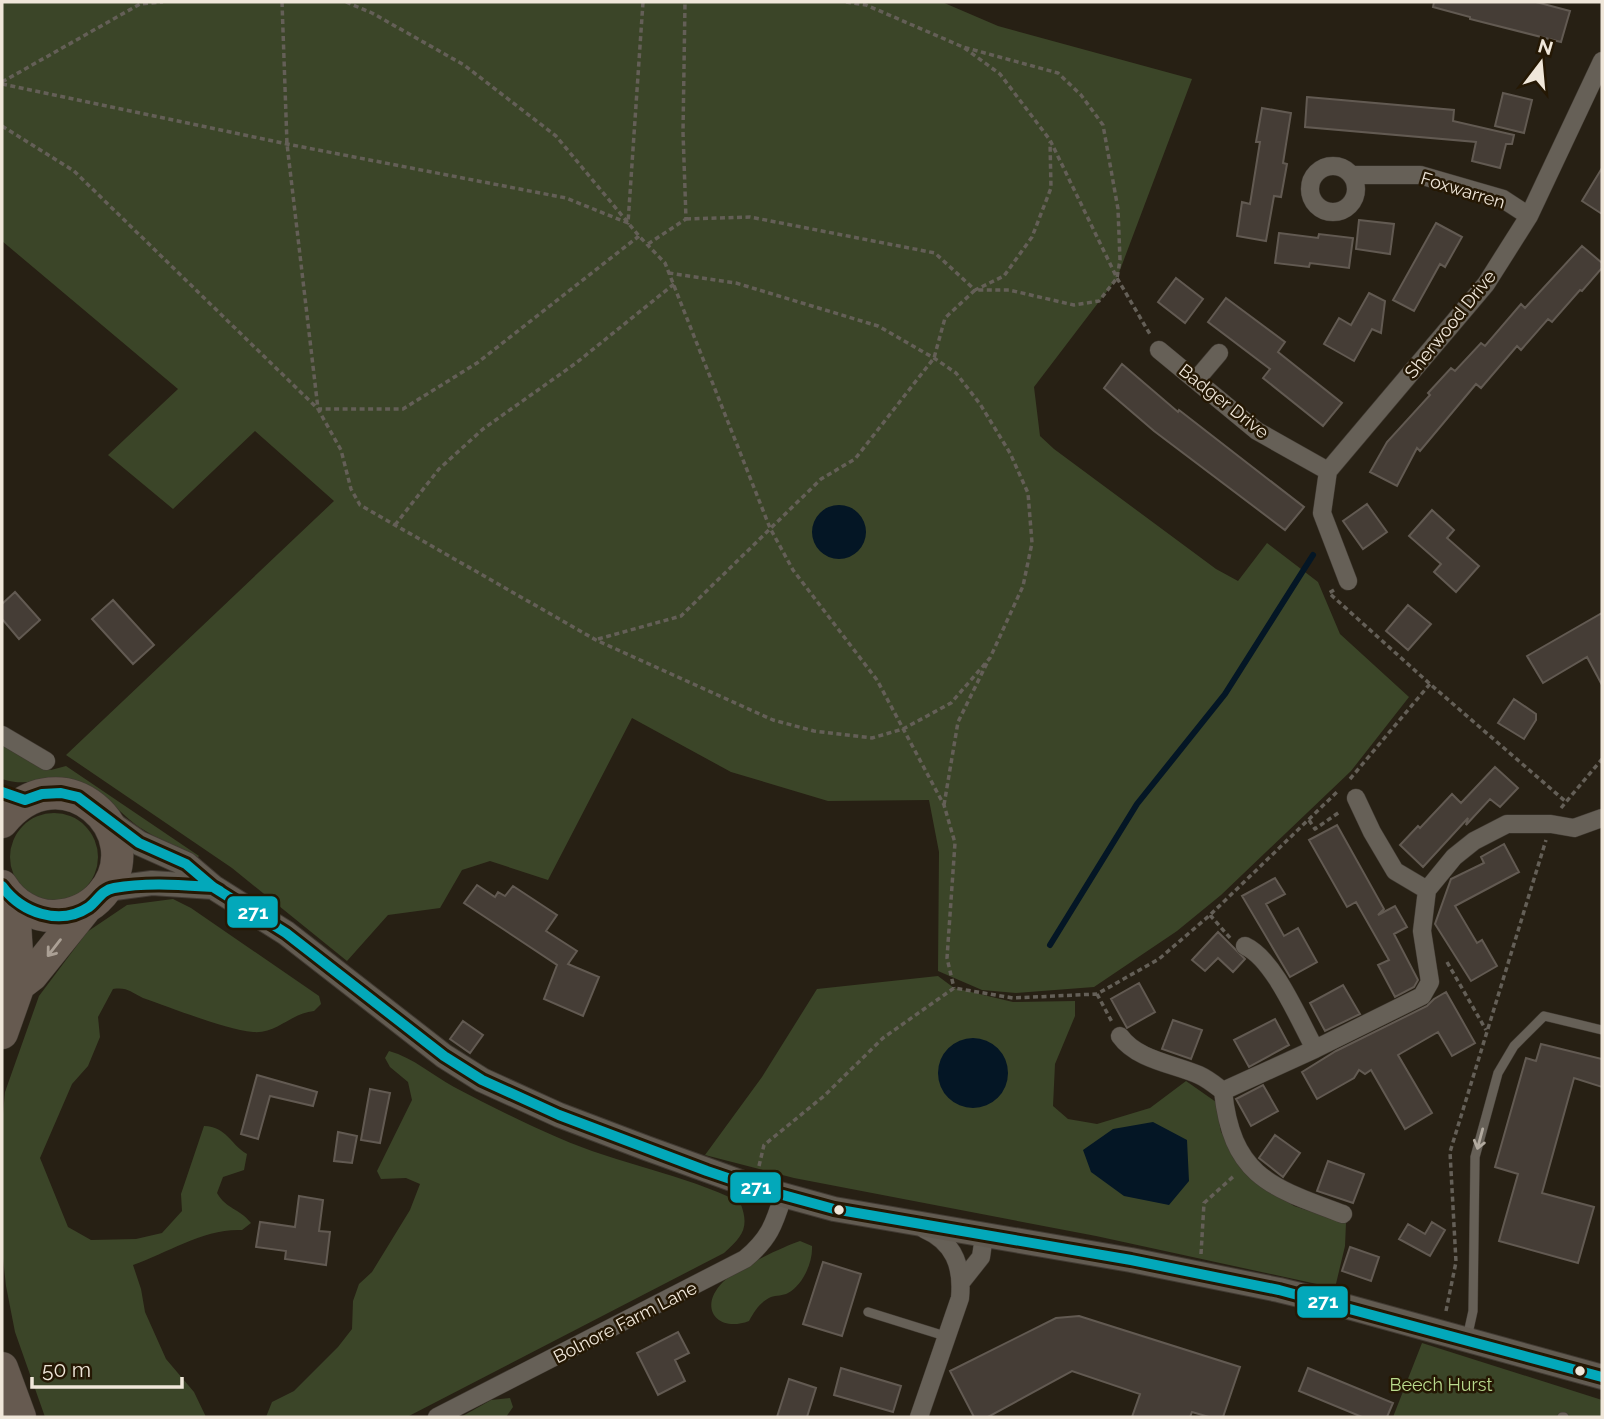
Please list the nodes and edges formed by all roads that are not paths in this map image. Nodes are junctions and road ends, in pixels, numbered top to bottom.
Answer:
1 (1602, 61) edge
2 (1351, 175) dead end
3 (1529, 216) junction
4 (1159, 350) road end
5 (1219, 354) dead end
6 (1196, 380) junction
7 (1328, 471) junction
8 (1348, 581) road end
9 (2, 735) edge
10 (46, 761) dead end
11 (13, 796) edge
12 (1356, 799) dead end
13 (1602, 818) edge
14 (106, 820) junction
15 (2, 822) edge
16 (213, 887) junction
17 (4, 889) edge
18 (1427, 890) junction
19 (97, 898) junction
20 (1245, 946) road end
21 (19, 985) junction
22 (1602, 1030) edge
23 (2, 1033) edge
24 (1120, 1036) road end
25 (1315, 1049) junction
26 (1223, 1091) junction
27 (783, 1196) junction
28 (1343, 1214) dead end
29 (908, 1222) junction
30 (984, 1236) junction
31 (962, 1281) junction
32 (868, 1312) dead end
33 (946, 1336) junction
34 (1466, 1339) junction
35 (2, 1368) edge
36 (1602, 1377) edge
37 (20, 1417) edge
38 (437, 1417) edge
39 (919, 1417) edge

1 - 3 street, Sherwood Drive
2 - 3 street, Foxwarren
3 - 7 street, Sherwood Drive
4 - 6 street, Badger Drive
5 - 6 street
6 - 7 street, Badger Drive
7 - 8 street
9 - 10 street
11 - 14 highway
11 - 15 highway
12 - 18 street
13 - 18 street
14 - 16 main road
14 - 19 highway
16 - 19 main road
16 - 27 main road
17 - 19 highway
17 - 21 highway
18 - 25 street
19 -> 21 highway
20 - 25 street
21 - 23 highway
22 -> 34 lane
24 - 26 street
25 - 26 street
26 - 28 street
27 - 29 main road
27 - 38 street, Bolnore Farm Lane
29 - 30 main road
29 - 31 street
30 - 31 street
30 - 34 main road
31 - 33 street
32 - 33 lane
33 - 39 street
34 - 36 main road
35 - 37 highway

